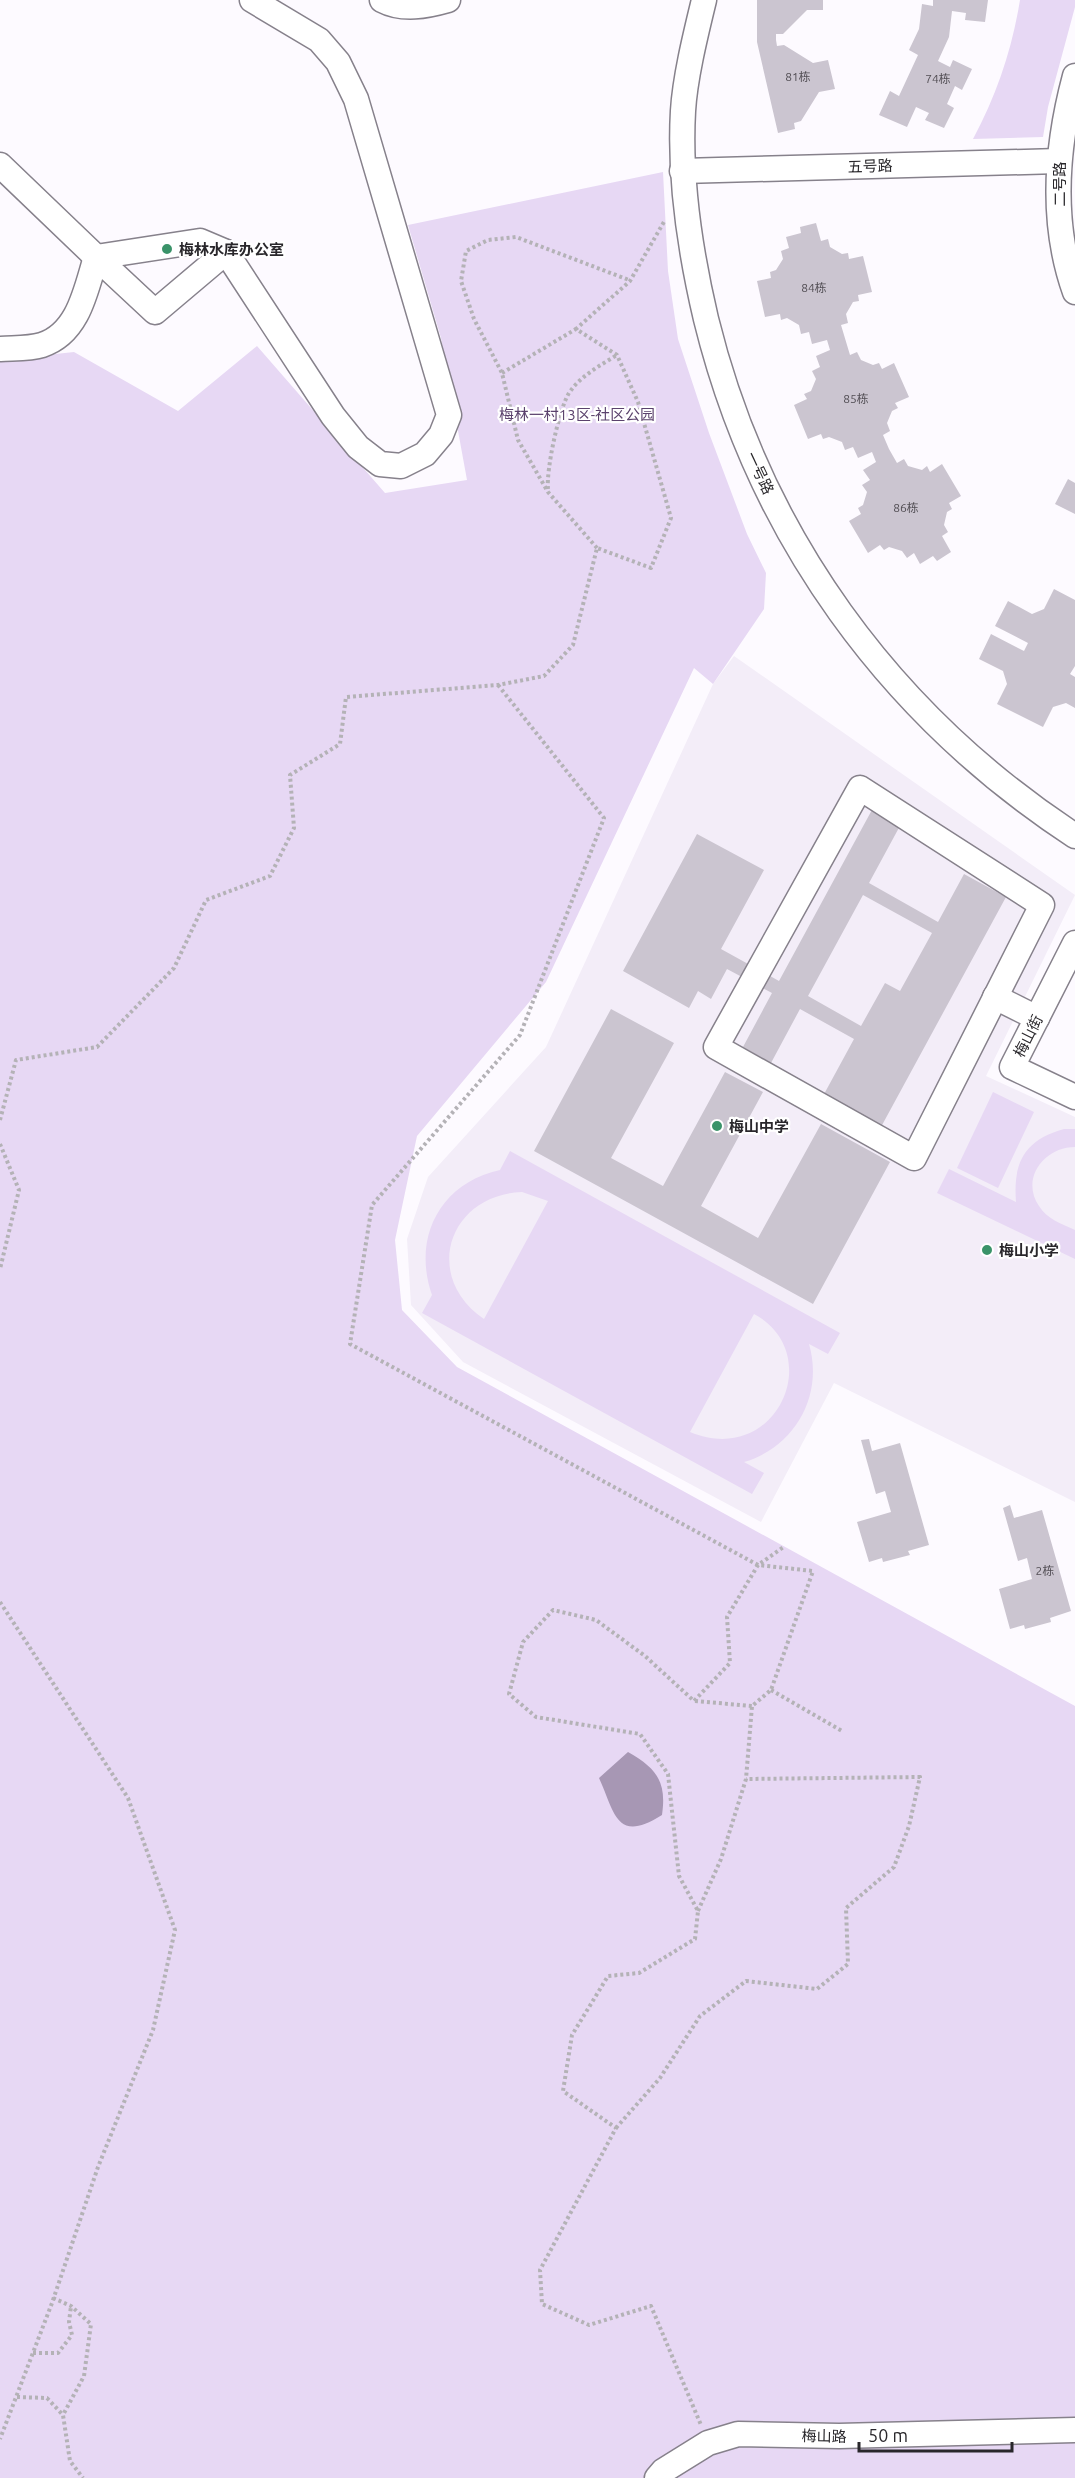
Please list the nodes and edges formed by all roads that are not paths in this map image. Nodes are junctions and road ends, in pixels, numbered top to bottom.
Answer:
1 (252, 0) edge
2 (382, 0) edge
3 (448, 0) edge
4 (704, 0) edge
5 (1075, 76) edge
6 (1059, 161) junction
7 (0, 165) edge
8 (682, 171) junction
9 (226, 252) junction
10 (96, 257) junction
11 (1075, 292) edge
12 (0, 349) edge
13 (1075, 836) edge
14 (1075, 943) edge
15 (995, 997) junction
16 (1036, 1018) junction
17 (1075, 1097) edge
18 (1075, 2430) edge
19 (657, 2478) edge

1 - 9 street
2 - 3 street
4 - 8 street, 一号路
5 - 6 street, 二号路
6 - 8 street, 五号路
6 - 11 street, 二号路
7 - 10 street
8 - 13 street, 一号路
9 - 10 street
9 - 10 street
10 - 12 street
14 - 16 street, 梅山街
15 - 15 street
15 - 16 street
16 - 17 street, 梅山街
18 - 19 street, 梅山路

